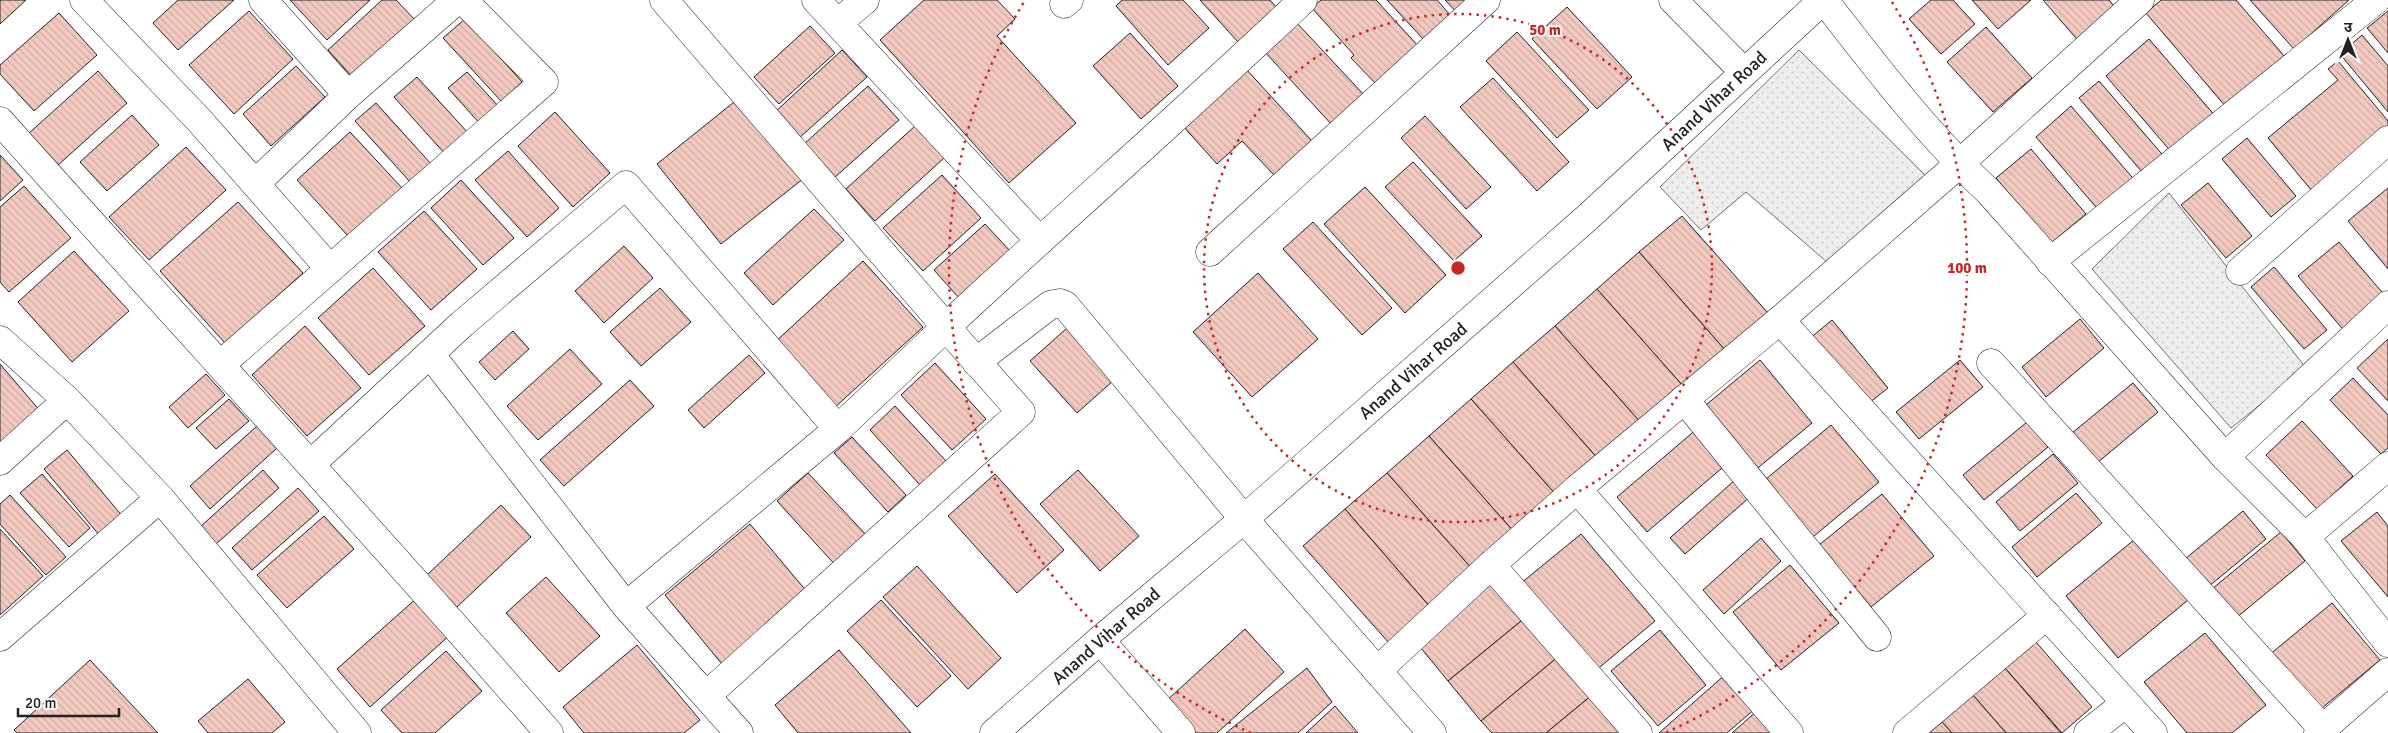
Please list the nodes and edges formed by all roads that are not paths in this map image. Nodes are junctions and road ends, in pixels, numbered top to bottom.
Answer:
1 (84, 0) edge
2 (263, 0) edge
3 (457, 0) edge
4 (463, 0) edge
5 (664, 0) edge
6 (816, 0) edge
7 (865, 0) edge
8 (1303, 0) edge
9 (1486, 0) edge
10 (1673, 0) edge
11 (1824, 0) edge
12 (2140, 0) edge
13 (2376, 0) edge
14 (838, 23) junction
15 (1744, 72) junction
16 (348, 95) junction
17 (0, 121) edge
18 (2388, 140) edge
19 (1959, 164) junction
20 (256, 184) junction
21 (1039, 240) junction
22 (1210, 252) dead end
23 (2050, 262) junction
24 (330, 269) junction
25 (2240, 271) dead end
26 (2388, 305) edge
27 (1780, 320) junction
28 (946, 327) junction
29 (0, 340) edge
30 (430, 354) junction
31 (976, 362) junction
32 (1991, 363) dead end
33 (220, 365) junction
34 (1684, 399) junction
35 (67, 400) junction
36 (838, 429) junction
37 (2225, 457) junction
38 (0, 461) edge
39 (311, 464) junction
40 (2388, 466) edge
41 (1577, 489) junction
42 (160, 498) junction
43 (1244, 519) junction
44 (2305, 538) junction
45 (1491, 564) junction
46 (626, 606) junction
47 (2048, 615) junction
48 (0, 637) edge
49 (1877, 637) dead end
50 (1100, 640) junction
51 (2388, 643) edge
52 (1377, 671) junction
53 (2388, 672) edge
54 (706, 696) junction
55 (2126, 703) junction
56 (2320, 731) edge
57 (357, 733) edge
58 (549, 733) edge
59 (739, 733) edge
60 (994, 733) edge
61 (1181, 733) edge
62 (1432, 733) edge
63 (1638, 733) edge
64 (1789, 733) edge
65 (1907, 733) edge
66 (2088, 733) edge
67 (2153, 733) edge

1 - 20 street
2 - 16 street
3 - 16 street
4 - 24 street
5 - 28 street
6 - 14 street
7 - 14 street
8 - 21 street
9 - 22 street
10 - 15 street
11 - 15 street, Anand Vihar Road
11 - 19 street
12 - 19 street
13 - 23 street
14 - 21 street
15 - 43 street, Anand Vihar Road
16 - 20 street
17 - 33 street
18 - 25 street
19 - 23 street
19 - 27 street
20 - 24 street
21 - 28 street
23 - 37 street
24 - 33 street
26 - 37 street
27 - 34 street
27 - 47 street
28 - 31 street
28 - 36 street
29 - 35 street
30 - 36 street
30 - 39 street
30 - 46 street
31 - 43 street
31 - 54 street
32 - 56 street
33 - 39 street
34 - 41 street
34 - 49 street
35 - 38 street
35 - 42 street
36 - 46 street
37 - 44 street
39 - 58 street
40 - 44 street
41 - 45 street
41 - 64 street
42 - 48 street
42 - 57 street
43 - 50 street, Anand Vihar Road
43 - 52 street
44 - 51 street
45 - 52 street
45 - 63 street
46 - 54 street
47 - 55 street
47 - 65 street
50 - 60 street, Anand Vihar Road
50 - 61 street
52 - 62 street
53 - 56 street
54 - 59 street
55 - 66 street
55 - 67 street

